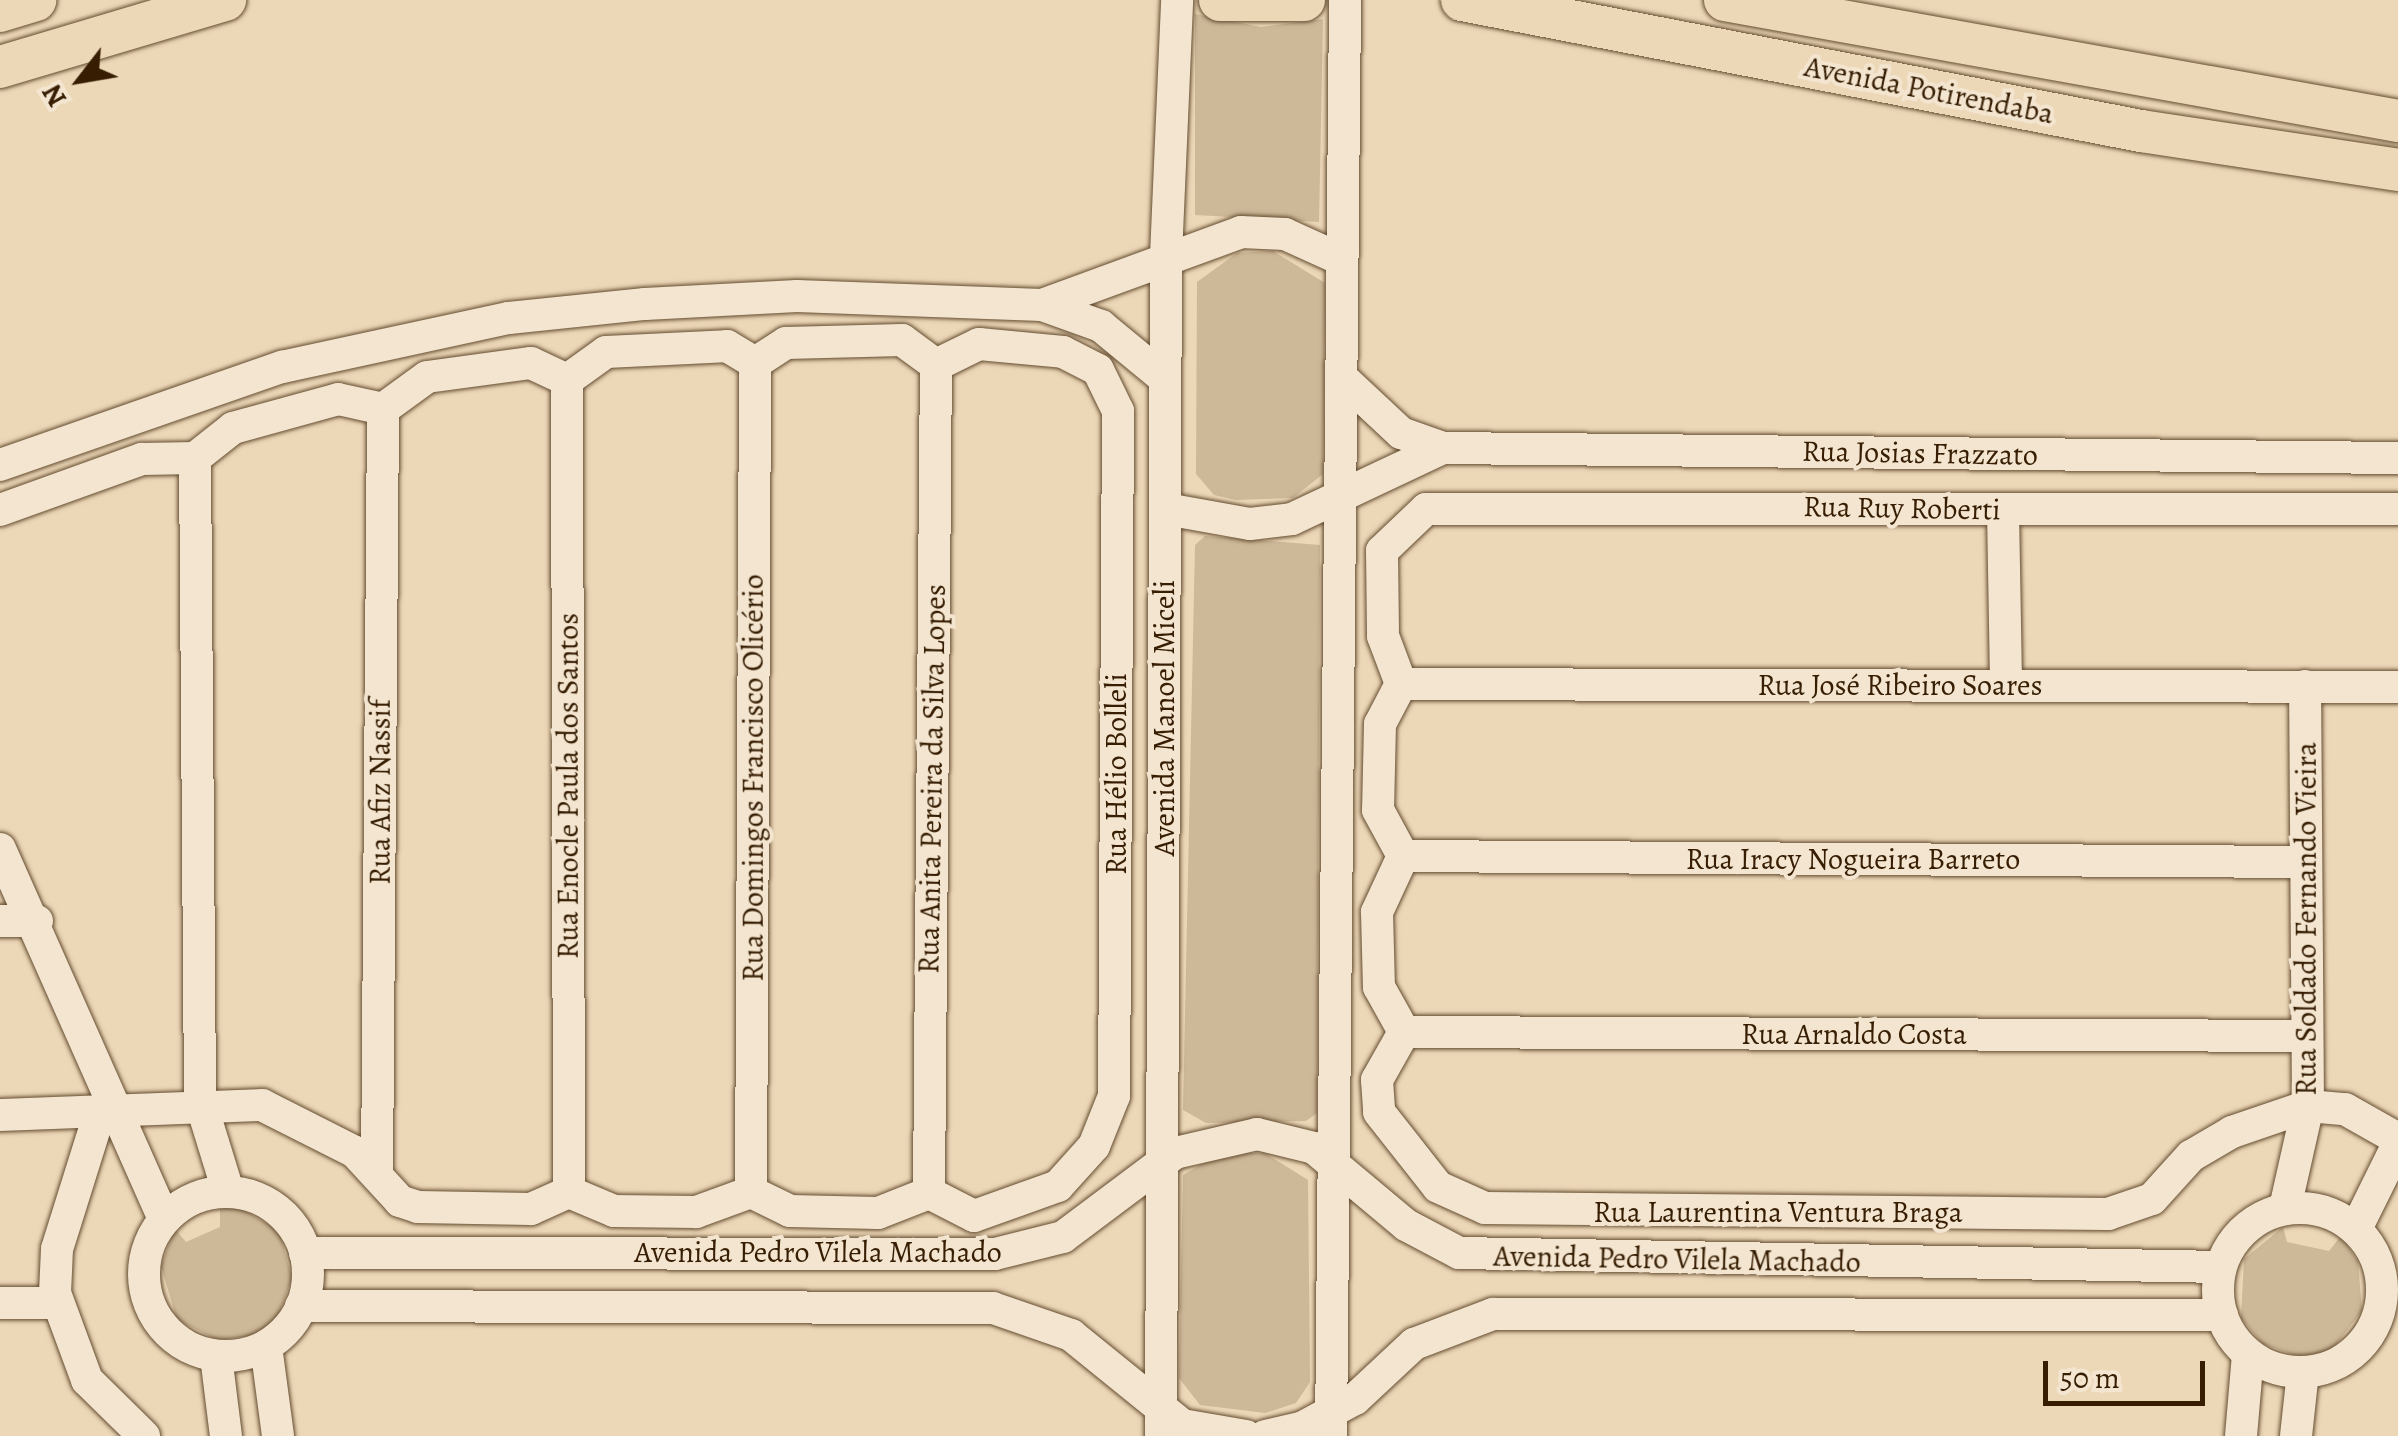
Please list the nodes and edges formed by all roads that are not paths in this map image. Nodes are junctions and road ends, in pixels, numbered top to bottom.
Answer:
1 (35, 0) edge
2 (225, 0) edge
3 (1177, 0) edge
4 (1220, 0) edge
5 (1304, 0) edge
6 (1345, 0) edge
7 (1462, 0) edge
8 (1725, 0) edge
9 (0, 10) edge
10 (0, 67) edge
11 (2398, 121) edge
12 (2398, 170) edge
13 (1166, 256) junction
14 (1340, 259) junction
15 (1042, 305) junction
16 (755, 363) junction
17 (936, 365) junction
18 (1164, 378) junction
19 (1341, 378) junction
20 (567, 380) junction
21 (383, 409) junction
22 (1443, 448) junction
23 (194, 458) junction
24 (2398, 458) edge
25 (0, 464) edge
26 (1338, 506) junction
27 (1166, 509) junction
28 (0, 510) edge
29 (2003, 510) junction
30 (2398, 510) edge
31 (1402, 684) junction
32 (2006, 686) junction
33 (2305, 686) junction
34 (2398, 686) edge
35 (0, 849) edge
36 (1403, 856) junction
37 (2303, 862) junction
38 (0, 921) edge
39 (36, 921) junction
40 (1404, 1032) junction
41 (2303, 1036) junction
42 (200, 1100) junction
43 (2308, 1106) junction
44 (0, 1115) edge
45 (107, 1116) junction
46 (2398, 1142) edge
47 (1331, 1161) junction
48 (1162, 1163) junction
49 (377, 1174) junction
50 (228, 1192) junction
51 (569, 1192) junction
52 (751, 1192) junction
53 (929, 1194) junction
54 (2285, 1208) junction
55 (164, 1219) junction
56 (2356, 1230) junction
57 (305, 1253) junction
58 (2220, 1267) junction
59 (0, 1302) edge
60 (57, 1303) junction
61 (301, 1306) junction
62 (2222, 1315) junction
63 (266, 1346) junction
64 (2248, 1354) junction
65 (216, 1356) junction
66 (2303, 1372) junction
67 (1161, 1423) edge
68 (1331, 1424) edge
69 (136, 1432) edge
70 (226, 1436) edge
71 (278, 1436) edge
72 (1246, 1436) edge
73 (1264, 1436) edge
74 (2240, 1436) edge
75 (2296, 1436) edge

1 - 9 main road
2 - 10 main road
3 - 13 street, Avenida Manoel Miceli
4 - 5 main road
6 - 14 street
7 - 12 main road, Avenida Potirendaba
8 - 11 main road, Avenida Potirendaba
13 - 14 street
13 - 15 street
13 - 18 street, Avenida Manoel Miceli
14 - 19 street
15 - 18 street
15 - 25 street
16 - 17 street
16 - 20 street
16 - 52 street, Rua Domingos Francisco Olicério
17 - 53 street, Rua Anita Pereira da Silva Lopes
17 - 53 street, Rua Hélio Bolleli
18 - 27 street, Avenida Manoel Miceli
19 - 22 street, Rua Josias Frazzato
19 - 26 street
20 - 21 street
20 - 51 street, Rua Enocle Paula dos Santos
21 - 23 street
21 - 49 street, Rua Afiz Nassif
22 - 24 street, Rua Josias Frazzato
22 - 26 street, Rua Josias Frazzato
23 - 28 street
23 - 42 street
26 - 27 street, Rua Josias Frazzato
26 - 47 street
27 - 48 street, Avenida Manoel Miceli
29 - 30 street, Rua Ruy Roberti
29 - 31 street, Rua Ruy Roberti
29 - 32 street
31 - 32 street, Rua José Ribeiro Soares
31 - 36 street
32 - 33 street, Rua José Ribeiro Soares
33 - 34 street, Rua José Ribeiro Soares
33 - 37 street, Rua Soldado Fernando Vieira
35 - 39 street
36 - 37 street, Rua Iracy Nogueira Barreto
36 - 40 street
37 - 41 street, Rua Soldado Fernando Vieira
38 - 39 street
39 - 45 street
40 - 41 street, Rua Arnaldo Costa
40 - 43 street, Rua Laurentina Ventura Braga
41 - 43 street, Rua Soldado Fernando Vieira
42 - 45 street
42 - 49 street
42 - 50 street
43 - 46 street
43 - 54 street, Rua Soldado Fernando Vieira
44 - 45 street
45 - 55 street
45 - 60 street
46 - 56 street
47 - 48 street, Avenida Pedro Vilela Machado
47 - 58 street, Avenida Pedro Vilela Machado
47 - 68 street
48 - 57 street, Avenida Pedro Vilela Machado
48 - 67 street, Avenida Manoel Miceli
49 - 51 street
50 - 55 street
50 - 57 street
51 - 52 street
52 - 53 street
54 - 56 street
54 - 58 street
55 - 65 street
56 - 66 street
57 - 61 street
58 - 62 street
59 - 60 street
60 - 69 street
61 - 63 street
61 - 67 street, Avenida Pedro Vilela Machado
62 - 64 street
62 - 68 street, Avenida Pedro Vilela Machado
63 - 65 street
63 - 71 street
64 - 66 street
64 - 74 street
65 - 70 street
66 - 75 street
67 - 72 street, Avenida Pedro Vilela Machado
68 - 73 street, Avenida Pedro Vilela Machado

